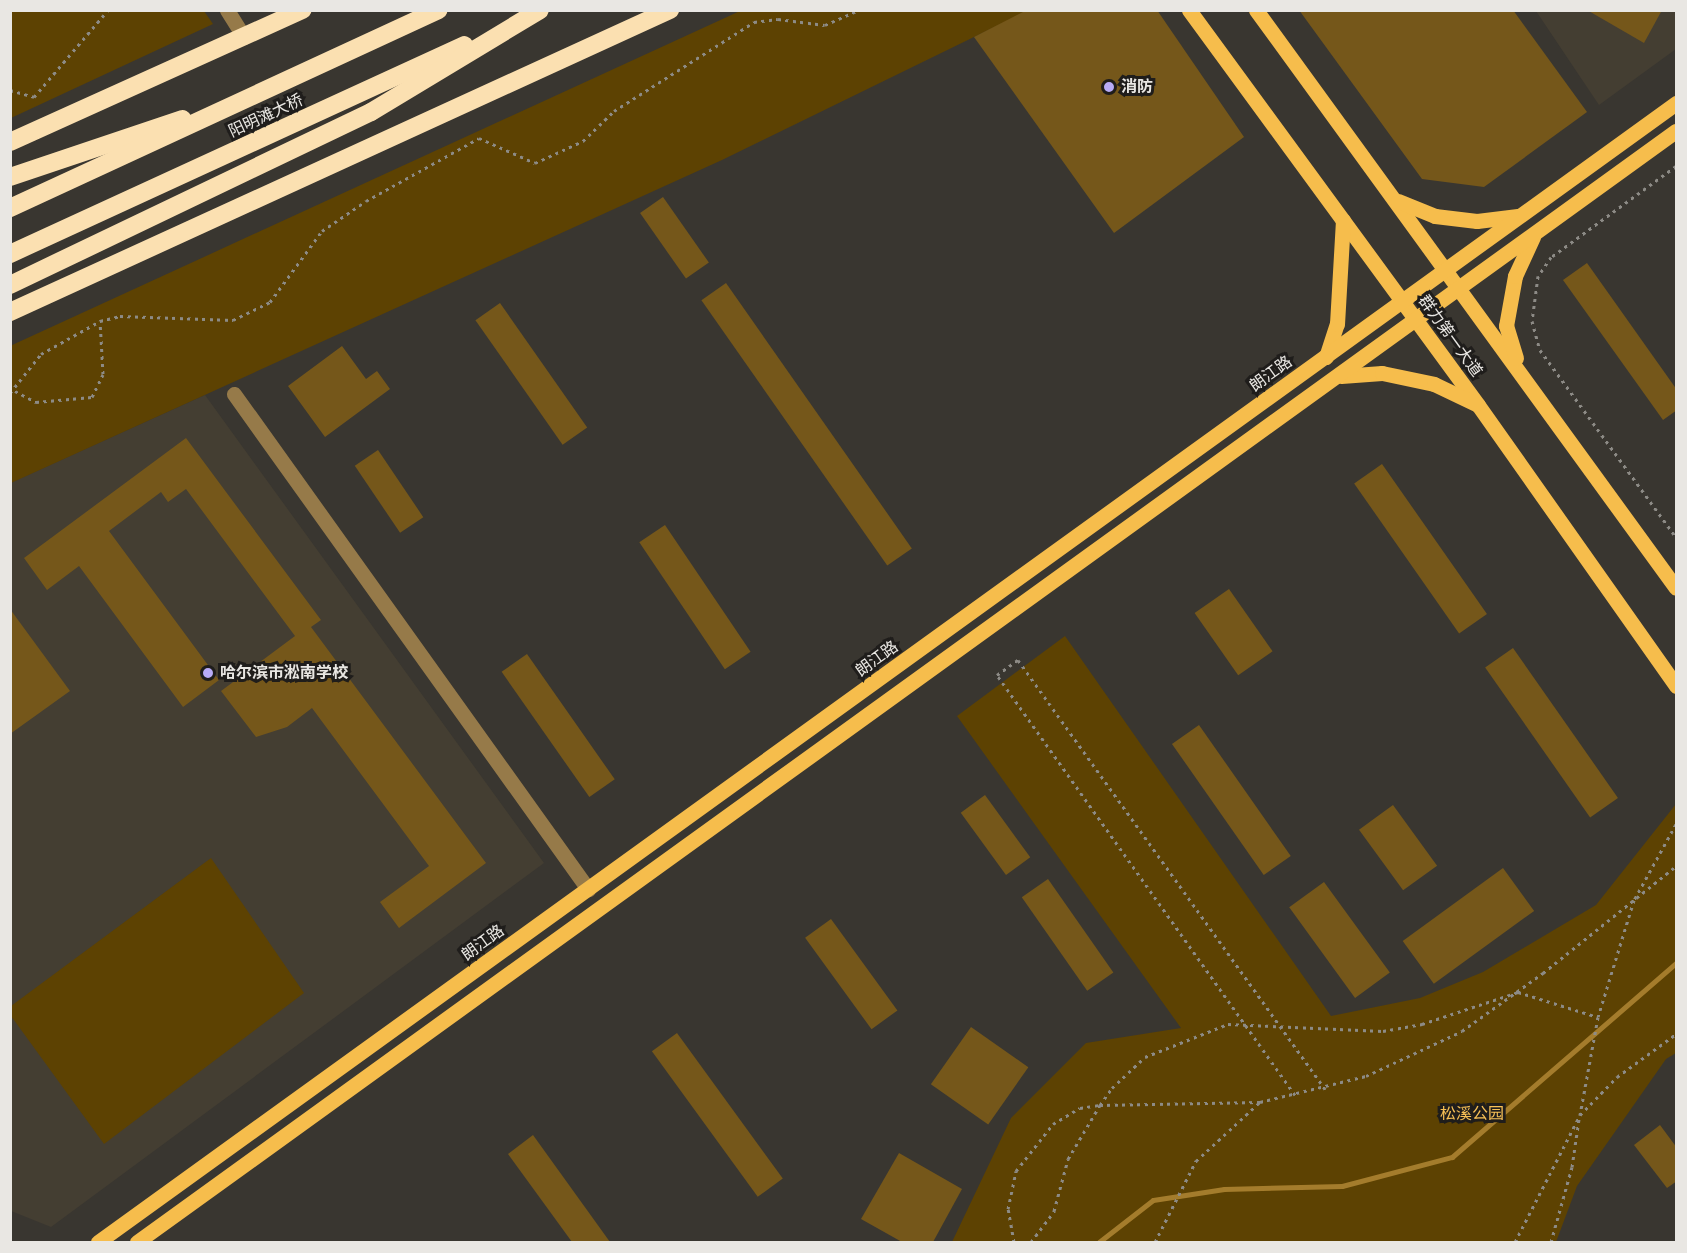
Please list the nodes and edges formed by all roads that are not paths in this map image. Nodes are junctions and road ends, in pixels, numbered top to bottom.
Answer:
1 (227, 10) edge
2 (238, 10) edge
3 (303, 10) edge
4 (438, 10) edge
5 (538, 10) edge
6 (670, 10) edge
7 (1189, 10) edge
8 (1256, 10) edge
9 (249, 35) junction
10 (272, 89) junction
11 (1677, 103) edge
12 (1677, 131) edge
13 (10, 142) edge
14 (10, 177) edge
15 (1397, 201) junction
16 (10, 208) edge
17 (1521, 216) junction
18 (1343, 220) junction
19 (1534, 234) junction
20 (10, 254) edge
21 (1447, 270) junction
22 (10, 285) edge
23 (1461, 289) junction
24 (1403, 301) junction
25 (10, 312) edge
26 (1418, 322) junction
27 (1326, 357) junction
28 (1519, 369) junction
29 (1341, 376) junction
30 (234, 394) dead end
31 (1478, 405) junction
32 (1676, 585) edge
33 (1677, 686) edge
34 (588, 889) junction
35 (98, 1242) edge
36 (137, 1242) edge

1 - 9 street
2 - 9 street
3 - 9 highway
4 - 10 highway, 阳明滩大桥
5 - 20 highway, 阳明滩大桥
5 - 22 highway
6 - 25 highway
7 - 18 main road, 群力第一大道
8 - 15 main road
9 - 13 highway
10 - 14 highway
10 - 16 highway, 阳明滩大桥
11 - 17 main road, 朗江路
12 - 19 main road
15 - 17 main road
15 - 21 main road
17 - 21 main road, 朗江路
18 - 24 main road, 群力第一大道
18 - 27 main road
19 - 23 main road
19 - 28 main road
21 - 23 main road
21 - 24 main road, 朗江路
23 - 26 main road
23 - 28 main road
24 - 26 main road, 群力第一大道
24 - 27 main road, 朗江路
26 - 29 main road
26 - 31 main road, 群力第一大道
27 - 34 main road, 朗江路
28 - 32 main road
29 - 31 main road
29 - 36 main road
30 - 34 street
31 - 33 main road, 群力第一大道
34 - 35 main road, 朗江路

